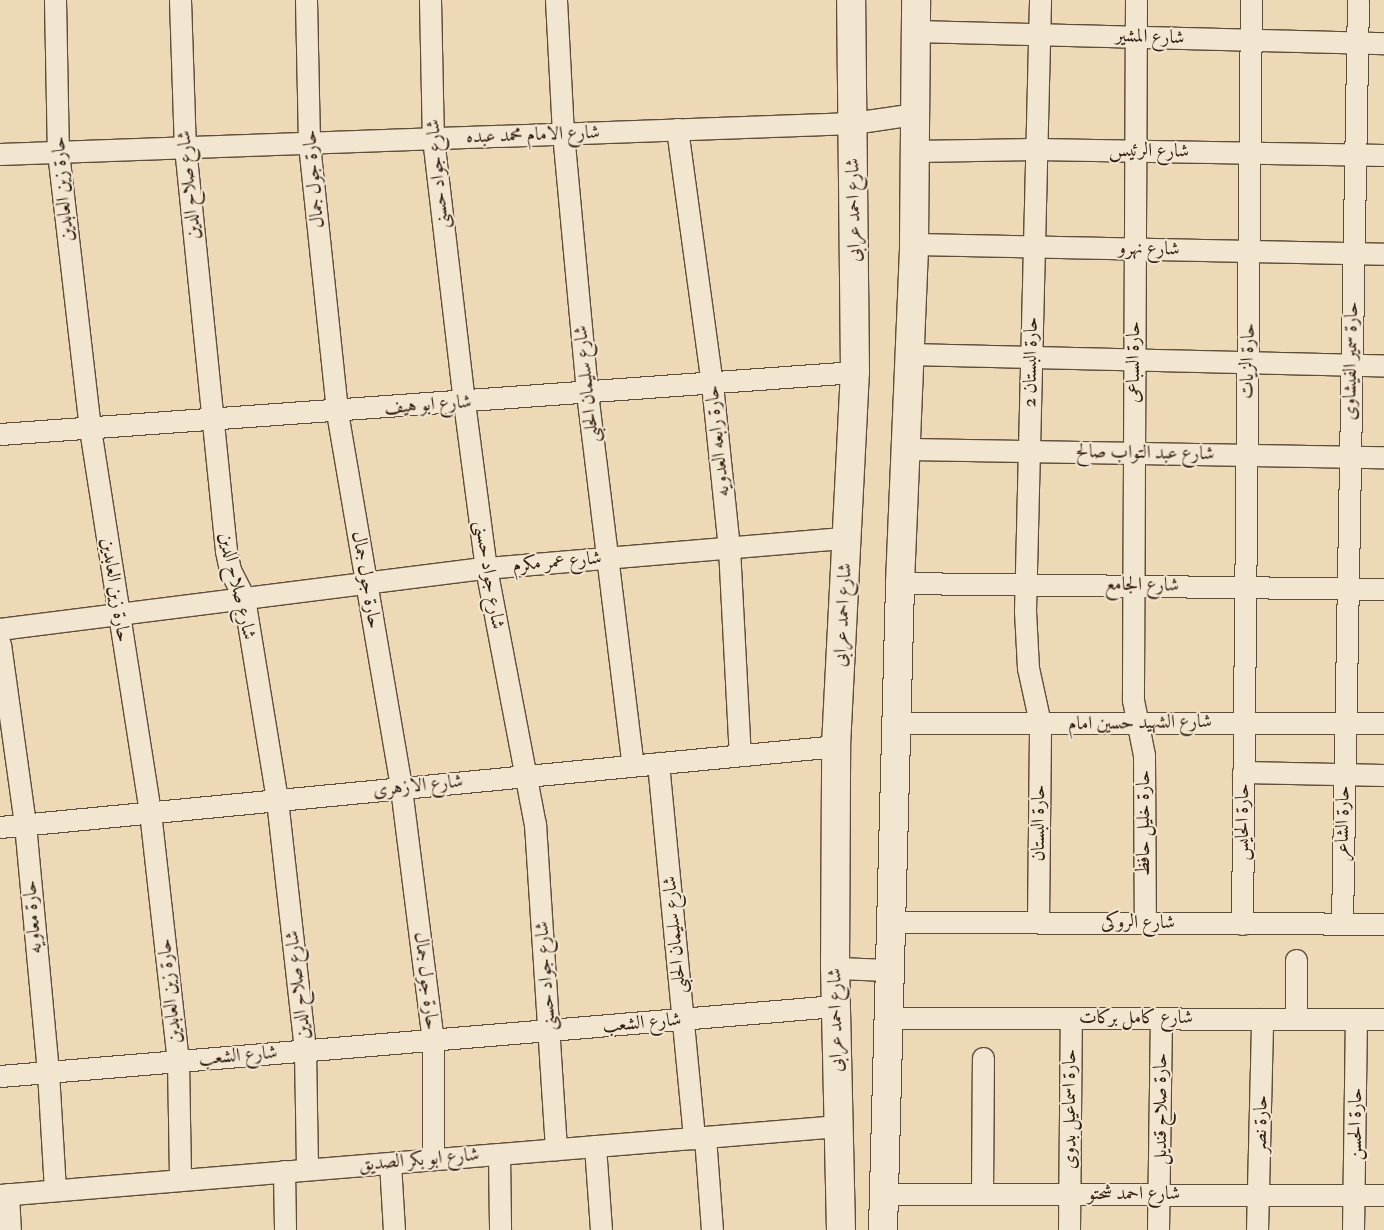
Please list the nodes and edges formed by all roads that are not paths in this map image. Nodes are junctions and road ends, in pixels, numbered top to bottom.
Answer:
1 (55, 0) edge
2 (180, 0) edge
3 (306, 0) edge
4 (430, 0) edge
5 (556, 0) edge
6 (851, 0) edge
7 (916, 0) edge
8 (1040, 0) edge
9 (1136, 0) edge
10 (1251, 0) edge
11 (1358, 0) edge
12 (916, 31) junction
13 (1039, 33) junction
14 (1136, 36) junction
15 (1251, 39) junction
16 (1357, 43) junction
17 (1384, 44) edge
18 (915, 114) junction
19 (853, 123) junction
20 (677, 129) junction
21 (563, 133) junction
22 (433, 138) junction
23 (309, 144) junction
24 (184, 147) junction
25 (1036, 149) junction
26 (915, 151) junction
27 (1135, 151) junction
28 (58, 152) junction
29 (1250, 153) junction
30 (0, 154) edge
31 (1355, 155) junction
32 (1384, 155) edge
33 (914, 244) junction
34 (1033, 247) junction
35 (1135, 249) junction
36 (1249, 251) junction
37 (1353, 254) junction
38 (1384, 254) edge
39 (909, 354) junction
40 (1031, 357) junction
41 (1134, 360) junction
42 (1247, 362) junction
43 (1351, 365) junction
44 (1384, 366) edge
45 (855, 372) junction
46 (712, 384) junction
47 (586, 393) junction
48 (464, 402) junction
49 (337, 412) junction
50 (213, 422) junction
51 (90, 429) junction
52 (0, 434) edge
53 (906, 449) junction
54 (1028, 451) junction
55 (1134, 453) junction
56 (1247, 455) junction
57 (1350, 456) junction
58 (1384, 457) edge
59 (847, 538) junction
60 (729, 548) junction
61 (607, 558) junction
62 (486, 568) junction
63 (366, 583) junction
64 (900, 583) junction
65 (1025, 583) junction
66 (1134, 585) junction
67 (1245, 586) junction
68 (1347, 588) junction
69 (1384, 588) edge
70 (244, 598) junction
71 (119, 614) junction
72 (0, 629) edge
73 (0, 644) edge
74 (1244, 721) junction
75 (1345, 722) junction
76 (896, 723) junction
77 (1384, 723) edge
78 (1040, 724) junction
79 (1136, 724) junction
80 (836, 746) junction
81 (740, 755) junction
82 (658, 763) junction
83 (634, 766) junction
84 (1244, 772) junction
85 (1344, 774) junction
86 (1384, 775) edge
87 (526, 776) junction
88 (401, 788) junction
89 (277, 800) junction
90 (150, 812) junction
91 (25, 824) junction
92 (0, 827) edge
93 (892, 922) junction
94 (1038, 922) junction
95 (1145, 923) junction
96 (1242, 924) junction
97 (1342, 924) junction
98 (1384, 924) edge
99 (1296, 960) dead end
100 (835, 968) junction
101 (890, 970) junction
102 (835, 1006) junction
103 (889, 1018) junction
104 (1071, 1018) junction
105 (683, 1019) junction
106 (1161, 1019) junction
107 (1262, 1019) junction
108 (1296, 1019) junction
109 (1356, 1019) junction
110 (1384, 1019) edge
111 (550, 1030) junction
112 (433, 1040) junction
113 (305, 1051) junction
114 (983, 1058) dead end
115 (178, 1061) junction
116 (48, 1072) junction
117 (0, 1076) edge
118 (838, 1126) junction
119 (700, 1137) junction
120 (595, 1146) junction
121 (556, 1149) junction
122 (499, 1154) junction
123 (433, 1159) junction
124 (390, 1163) junction
125 (307, 1170) junction
126 (284, 1171) junction
127 (180, 1180) junction
128 (55, 1190) junction
129 (982, 1193) junction
130 (4, 1194) edge
131 (883, 1194) junction
132 (1070, 1194) junction
133 (1160, 1194) junction
134 (1260, 1195) junction
135 (1355, 1195) junction
136 (1384, 1195) edge
137 (10, 1230) edge
138 (286, 1230) edge
139 (394, 1230) edge
140 (500, 1230) edge
141 (601, 1230) edge
142 (712, 1230) edge
143 (841, 1230) edge
144 (884, 1230) edge
145 (1069, 1230) edge
146 (1158, 1230) edge
147 (1257, 1230) edge
148 (1353, 1230) edge

1 - 28 street, حارة زين العابدين
2 - 24 street, شارع صلاح الدين
3 - 23 street, حارة جول جمال
4 - 22 street, شارع جواد حسنى
5 - 21 street, شارع سليمان الحلبى
6 - 19 street, شارع احمد عرابى
7 - 12 street
8 - 13 street, حارة البستان 2
9 - 14 street, حارة السباعى
10 - 15 street, حارة الزيات
11 - 16 street, حارة سمير الفيشاوى
12 - 13 street, شارع المشير
12 - 18 street
13 - 14 street, شارع المشير
13 - 25 street, حارة البستان 2
14 - 15 street, شارع المشير
14 - 27 street, حارة السباعى
15 - 16 street, شارع المشير
15 - 29 street, حارة الزيات
16 - 17 street, شارع المشير
16 - 31 street, حارة سمير الفيشاوى
18 - 19 street, شارع الامام محمد عبده
18 - 26 street
19 - 20 street, شارع الامام محمد عبده
19 - 45 street, شارع احمد عرابى
20 - 21 street, شارع الامام محمد عبده
20 - 46 street, حارة رابعه العدويه
21 - 22 street, شارع الامام محمد عبده
21 - 47 street, شارع سليمان الحلبى
22 - 23 street, شارع الامام محمد عبده
22 - 48 street, شارع جواد حسنى
23 - 24 street, شارع الامام محمد عبده
23 - 49 street, حارة جول جمال
24 - 28 street, شارع الامام محمد عبده
24 - 50 street, شارع صلاح الدين
25 - 26 street, شارع الرئيس
25 - 27 street, شارع الرئيس
25 - 34 street, حارة البستان 2
26 - 33 street
27 - 29 street, شارع الرئيس
27 - 35 street, حارة السباعى
28 - 30 street, شارع الامام محمد عبده
28 - 51 street, حارة زين العابدين
29 - 31 street, شارع الرئيس
29 - 36 street, حارة الزيات
31 - 32 street, شارع الرئيس
31 - 37 street, حارة سمير الفيشاوى
33 - 34 street, شارع نهرو
33 - 39 street
34 - 35 street, شارع نهرو
34 - 40 street, حارة البستان 2
35 - 36 street, شارع نهرو
35 - 41 street, حارة السباعى
36 - 37 street, شارع نهرو
36 - 42 street, حارة الزيات
37 - 38 street, شارع نهرو
37 - 43 street, حارة سمير الفيشاوى
39 - 40 street
39 - 53 street
40 - 41 street
40 - 54 street, حارة البستان 2
41 - 42 street
41 - 55 street, حارة السباعى
42 - 43 street
42 - 56 street, حارة الزيات
43 - 44 street
43 - 57 street, حارة سمير الفيشاوى
45 - 46 street, شارع ابو هيف
45 - 59 street, شارع احمد عرابى
46 - 47 street, شارع ابو هيف
46 - 60 street, حارة رابعه العدويه
47 - 48 street, شارع ابو هيف
47 - 61 street, شارع سليمان الحلبى
48 - 49 street, شارع ابو هيف
48 - 62 street, شارع جواد حسنى
49 - 50 street, شارع ابو هيف
49 - 63 street, حارة جول جمال
50 - 51 street, شارع ابو هيف
50 - 70 street, شارع صلاح الدين
51 - 52 street, شارع ابو هيف
51 - 71 street, حارة زين العابدين
53 - 54 street, شارع عبد التواب صالح
53 - 64 street
54 - 55 street, شارع عبد التواب صالح
54 - 65 street, حارة البستان 2
55 - 56 street, شارع عبد التواب صالح
55 - 66 street, حارة السباعى
56 - 57 street, شارع عبد التواب صالح
56 - 67 street, حارة الزيات
57 - 58 street, شارع عبد التواب صالح
57 - 68 street, حارة سمير الفيشاوى
59 - 60 street, شارع عمر مكرم
59 - 80 street, شارع احمد عرابى
60 - 61 street, شارع عمر مكرم
60 - 81 street, حارة رابعه العدويه
61 - 62 street, شارع عمر مكرم
61 - 83 street, شارع سليمان الحلبى
62 - 63 street, شارع عمر مكرم
62 - 87 street, شارع جواد حسنى
63 - 70 street, شارع عمر مكرم
63 - 88 street, حارة جول جمال
64 - 65 street, شارع الجامع
64 - 76 street
65 - 66 street, شارع الجامع
65 - 78 street, حارة البستان 2
66 - 67 street, شارع الجامع
66 - 79 street, حارة السباعى
67 - 68 street, شارع الجامع
67 - 74 street, حارة الزيات
68 - 69 street, شارع الجامع
68 - 75 street, حارة سمير الفيشاوى
70 - 71 street, شارع عمر مكرم
70 - 89 street, شارع صلاح الدين
71 - 72 street, شارع عمر مكرم
71 - 90 street, حارة زين العابدين
73 - 91 street, حارة معاويه
74 - 75 street, شارع الشهيد حسين امام
74 - 79 street, شارع الشهيد حسين امام
74 - 84 street, حارة الحايس
75 - 77 street, شارع الشهيد حسين امام
75 - 85 street, حارة الشاعر
76 - 78 street, شارع الشهيد حسين امام
76 - 93 street
78 - 79 street, شارع الشهيد حسين امام
78 - 94 street, حارة البستان
79 - 95 street, حارة خليل حافظ
80 - 81 street, شارع الازهرى
80 - 100 street, شارع احمد عرابى
81 - 82 street, شارع الازهرى
82 - 83 street, شارع الازهرى
82 - 105 street, شارع سليمان الحلبى
83 - 87 street, شارع الازهرى
84 - 85 street
84 - 96 street, حارة الحايس
85 - 86 street
85 - 97 street, حارة الشاعر
87 - 88 street, شارع الازهرى
87 - 111 street, شارع جواد حسنى
88 - 89 street, شارع الازهرى
88 - 112 street, حارة جول جمال
89 - 90 street, شارع الازهرى
89 - 113 street, شارع صلاح الدين
90 - 91 street, شارع الازهرى
90 - 115 street, حارة زين العابدين
91 - 92 street, شارع الازهرى
91 - 116 street, حارة معاويه
93 - 94 street, شارع الروكى
93 - 101 street
94 - 95 street, شارع الروكى
95 - 96 street, شارع الروكى
96 - 97 street, شارع الروكى
97 - 98 street, شارع الروكى
99 - 108 street
100 - 101 street
100 - 102 street, شارع احمد عرابى
101 - 103 street
102 - 105 street, شارع الشعب
102 - 118 street, شارع احمد عرابى
103 - 104 street, شارع كامل بركات
103 - 131 street
104 - 106 street, شارع كامل بركات
104 - 132 street, حارة اسماعيل بدوى
105 - 111 street, شارع الشعب
105 - 119 street, شارع سليمان الحلبى
106 - 107 street, شارع كامل بركات
106 - 133 street, حارة صلاح قنديل
107 - 108 street, شارع كامل بركات
107 - 134 street, حارة نصر
108 - 109 street, شارع كامل بركات
109 - 110 street, شارع كامل بركات
109 - 135 street, حارة الحسن
111 - 112 street, شارع الشعب
111 - 121 street, شارع جواد حسنى
112 - 113 street, شارع الشعب
112 - 123 street, حارة جول جمال
113 - 115 street, شارع الشعب
113 - 125 street, شارع صلاح الدين
114 - 129 street
115 - 116 street, شارع الشعب
115 - 127 street, حارة زين العابدين
116 - 117 street, شارع الشعب
116 - 128 street, حارة معاويه
118 - 119 street, شارع ابو بكر الصديق
118 - 143 street, شارع احمد عرابى
119 - 120 street, شارع ابو بكر الصديق
119 - 142 street, شارع سليمان الحلبى
120 - 121 street, شارع ابو بكر الصديق
120 - 141 street
121 - 122 street, شارع ابو بكر الصديق
122 - 123 street, شارع ابو بكر الصديق
122 - 140 street
123 - 124 street, شارع ابو بكر الصديق
124 - 125 street, شارع ابو بكر الصديق
124 - 139 street
125 - 126 street, شارع ابو بكر الصديق
126 - 127 street, شارع ابو بكر الصديق
126 - 138 street
127 - 128 street, شارع ابو بكر الصديق
128 - 130 street, شارع ابو بكر الصديق
129 - 131 street, شارع احمد شحتو
129 - 132 street, شارع احمد شحتو
130 - 137 street
131 - 144 street
132 - 133 street, شارع احمد شحتو
132 - 145 street, حارة اسماعيل بدوى
133 - 134 street, شارع احمد شحتو
133 - 146 street, حارة صلاح قنديل
134 - 135 street, شارع احمد شحتو
134 - 147 street, حارة نصر
135 - 136 street, شارع احمد شحتو
135 - 148 street, حارة الحسن

